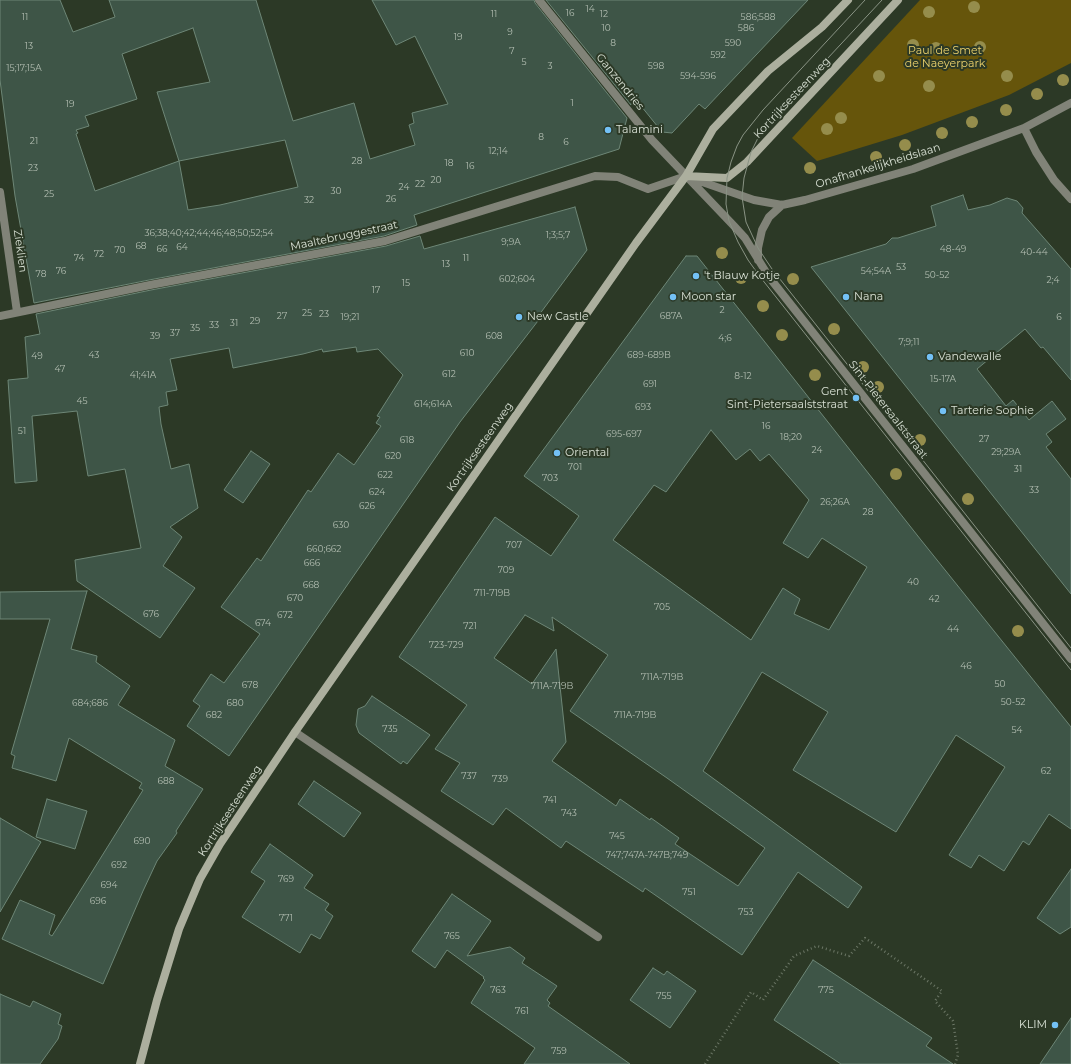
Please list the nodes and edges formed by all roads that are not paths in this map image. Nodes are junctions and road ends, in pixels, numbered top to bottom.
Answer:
1 (539, 0) edge
2 (848, 0) edge
3 (898, 0) edge
4 (1071, 103) edge
5 (1024, 128) junction
6 (686, 176) junction
7 (0, 192) edge
8 (1071, 199) edge
9 (782, 205) junction
10 (758, 262) junction
11 (17, 312) junction
12 (0, 316) edge
13 (1071, 659) edge
14 (295, 732) junction
15 (598, 937) dead end
16 (140, 1064) edge

1 - 6 street, Ganzendries
2 - 6 main road, Kortrijksesteenweg
3 - 6 main road, Kortrijksesteenweg
4 - 5 street, Onafhankelijkheidslaan
5 - 8 street
5 - 9 street, Onafhankelijkheidslaan
6 - 9 street, Onafhankelijkheidslaan
6 - 10 street, Sint-Pietersaalststraat
6 - 11 street, Maaltebruggestraat
6 - 14 main road, Kortrijksesteenweg
7 - 11 street, Zieklien
9 - 10 street
10 - 13 street, Sint-Pietersaalststraat
11 - 12 street, Maaltebruggestraat
14 - 15 street
14 - 16 main road, Kortrijksesteenweg

